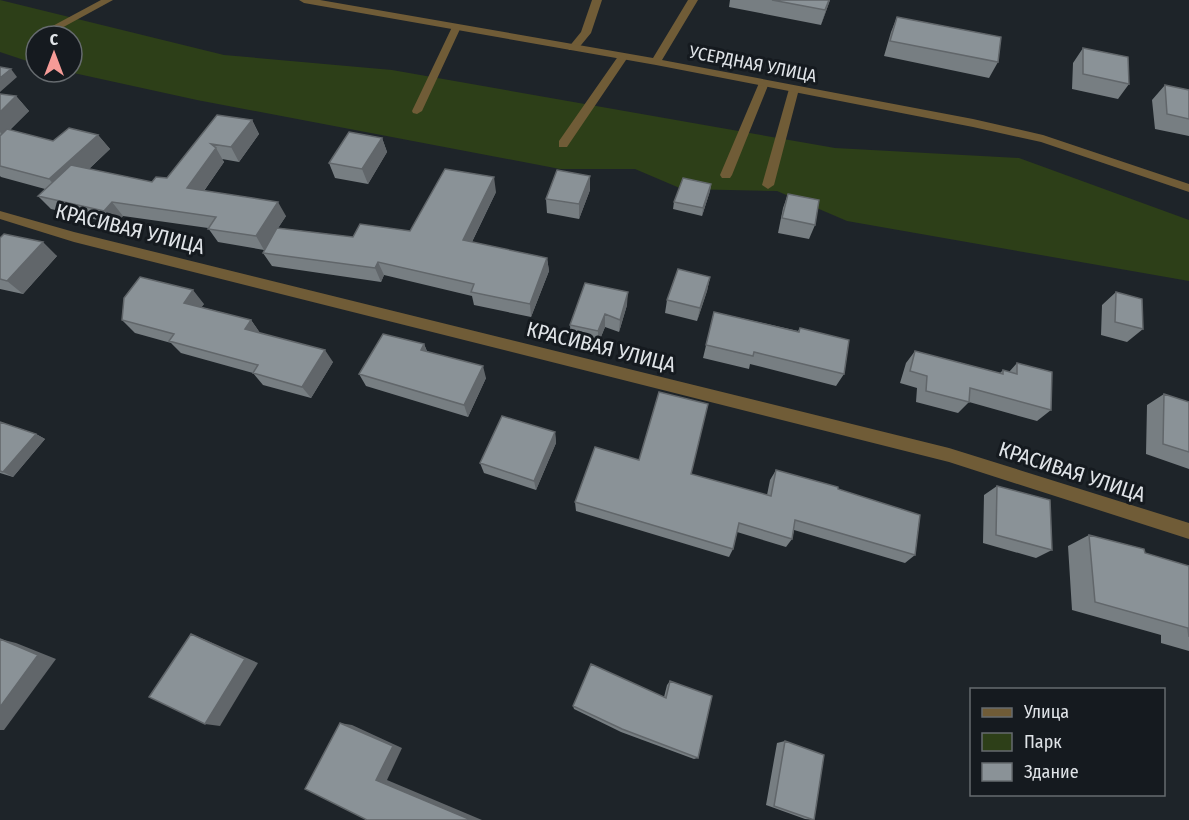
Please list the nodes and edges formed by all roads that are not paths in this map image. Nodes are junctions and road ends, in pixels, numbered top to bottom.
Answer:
1 (108, 0) edge
2 (309, 0) edge
3 (597, 0) edge
4 (693, 0) edge
5 (344, 3) edge
6 (61, 24) edge
7 (456, 27) junction
8 (573, 48) junction
9 (623, 57) junction
10 (656, 62) junction
11 (764, 83) junction
12 (794, 89) junction
13 (417, 111) dead end
14 (563, 144) dead end
15 (726, 175) dead end
16 (768, 185) dead end
17 (1189, 188) edge
18 (0, 215) edge
19 (1189, 531) edge

1 - 6 street
2 - 5 street, УСЕРДНАЯ УЛИЦА
3 - 8 street
4 - 10 street
5 - 7 street, УСЕРДНАЯ УЛИЦА
7 - 8 street, УСЕРДНАЯ УЛИЦА
7 - 13 street
8 - 9 street, УСЕРДНАЯ УЛИЦА
9 - 10 street, УСЕРДНАЯ УЛИЦА
9 - 14 street
10 - 11 street, УСЕРДНАЯ УЛИЦА
11 - 12 street, УСЕРДНАЯ УЛИЦА
11 - 15 street
12 - 16 street
12 - 17 street, УСЕРДНАЯ УЛИЦА
18 - 19 street, КРАСИВАЯ УЛИЦА

